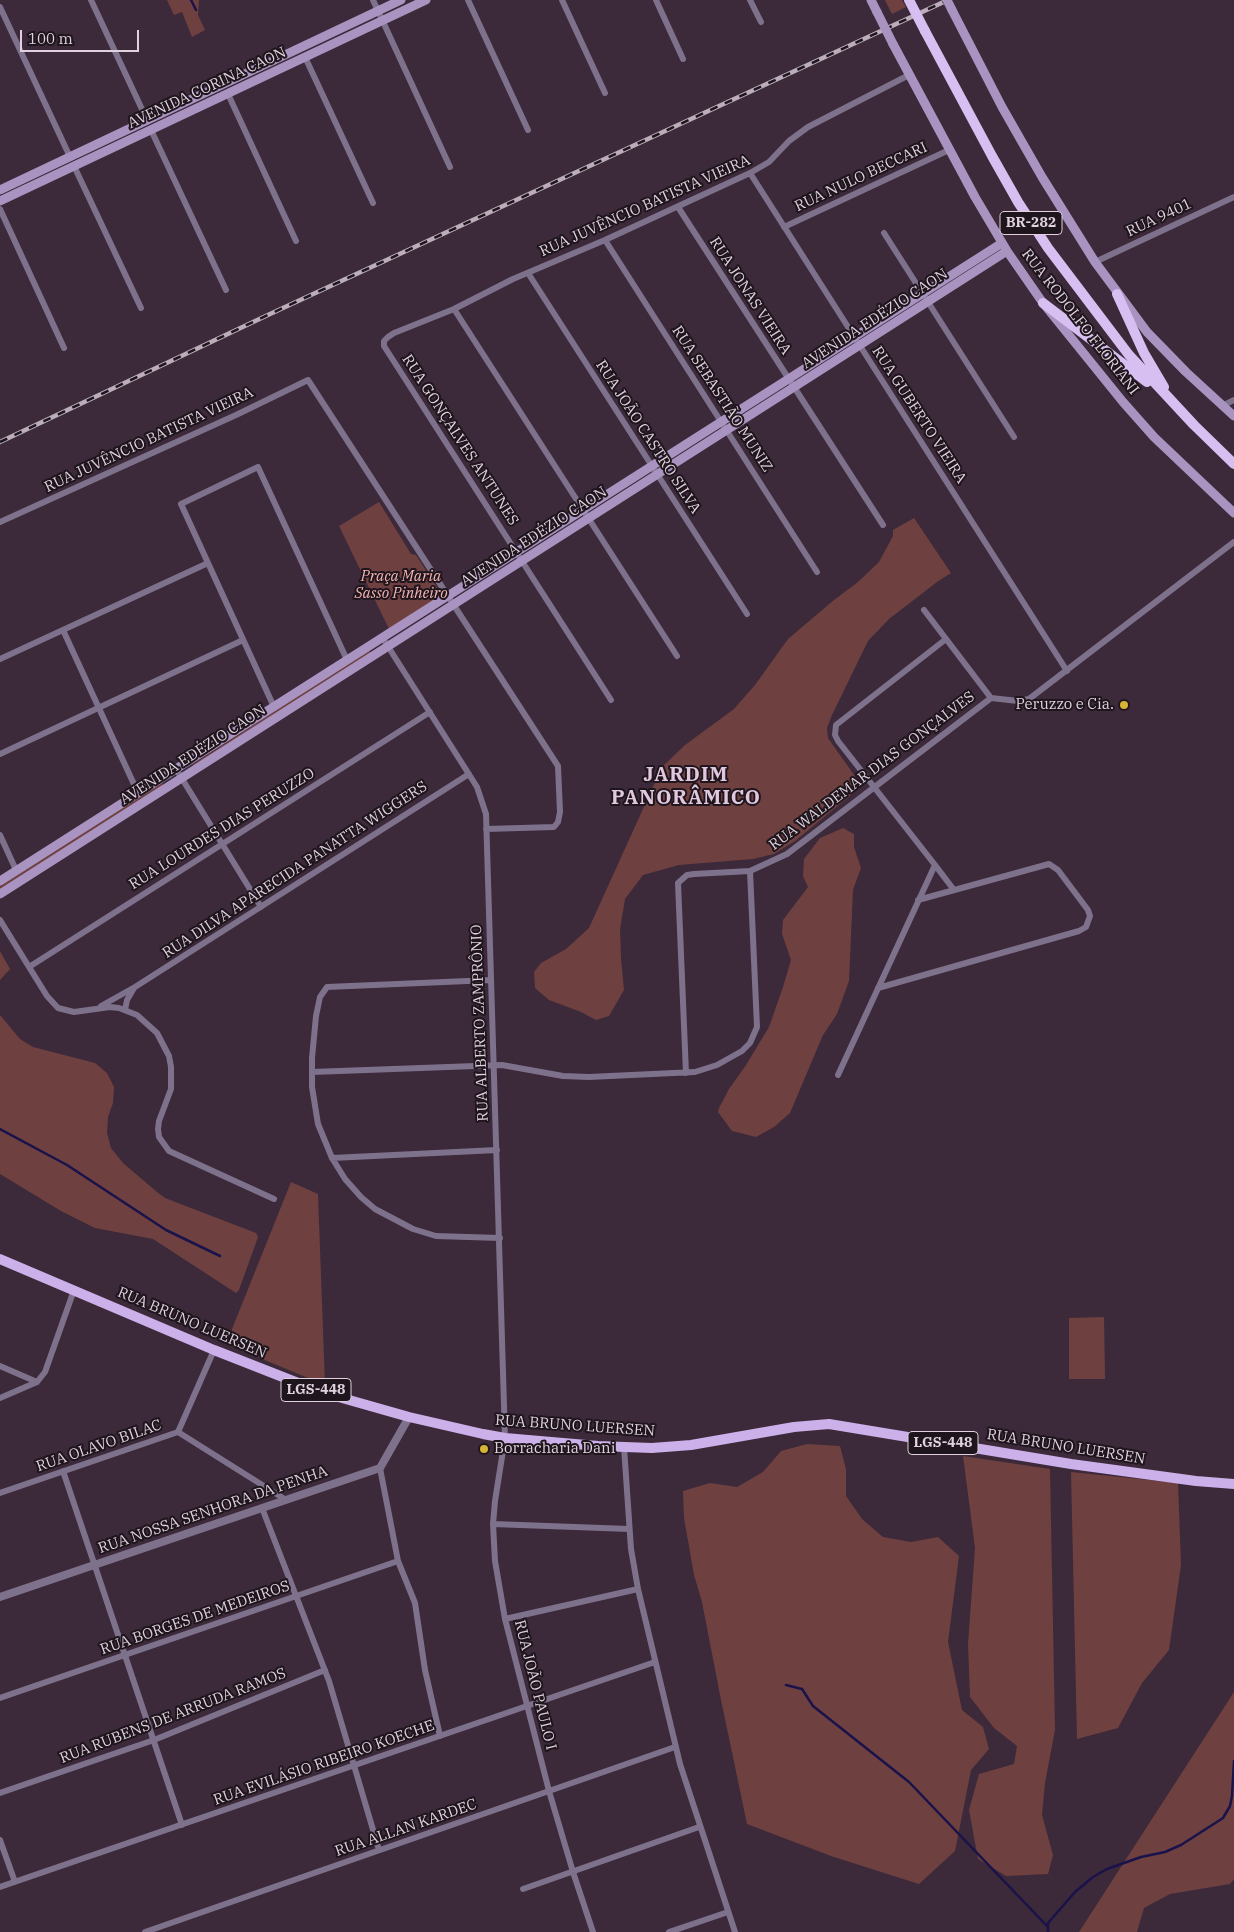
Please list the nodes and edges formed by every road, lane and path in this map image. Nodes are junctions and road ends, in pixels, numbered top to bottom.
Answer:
1 (91, 0) edge
2 (373, 0) edge
3 (401, 0) edge
4 (426, 0) edge
5 (468, 0) edge
6 (562, 0) edge
7 (656, 0) edge
8 (750, 0) edge
9 (871, 0) edge
10 (909, 0) edge
11 (947, 0) edge
12 (0, 7) edge
13 (378, 11) junction
14 (382, 21) junction
15 (761, 22) dead end
16 (305, 57) junction
17 (683, 59) dead end
18 (909, 75) junction
19 (605, 93) dead end
20 (228, 94) junction
21 (147, 120) junction
22 (151, 130) junction
23 (528, 130) dead end
24 (949, 150) junction
25 (70, 157) junction
26 (74, 166) junction
27 (450, 167) dead end
28 (750, 174) junction
29 (0, 190) edge
30 (1234, 196) edge
31 (0, 201) edge
32 (373, 203) dead end
33 (678, 207) junction
34 (0, 209) edge
35 (784, 227) junction
36 (884, 234) dead end
37 (605, 240) junction
38 (296, 241) dead end
39 (1002, 243) junction
40 (1007, 251) junction
41 (1095, 262) junction
42 (528, 273) junction
43 (226, 290) dead end
44 (922, 293) junction
45 (1117, 294) junction
46 (928, 302) junction
47 (1043, 303) junction
48 (141, 308) dead end
49 (454, 309) junction
50 (854, 337) junction
51 (384, 346) joint
52 (859, 346) junction
53 (64, 348) dead end
54 (788, 379) junction
55 (794, 387) junction
56 (1166, 396) junction
57 (1234, 400) edge
58 (1222, 406) junction
59 (1234, 416) edge
60 (721, 422) junction
61 (1194, 425) junction
62 (727, 430) junction
63 (1014, 438) dead end
64 (1234, 464) edge
65 (652, 466) junction
66 (657, 474) junction
67 (583, 510) junction
68 (1234, 513) edge
69 (589, 518) junction
70 (0, 522) edge
71 (882, 525) dead end
72 (1234, 542) edge
73 (516, 552) junction
74 (522, 561) junction
75 (208, 563) junction
76 (817, 572) dead end
77 (448, 595) junction
78 (454, 604) junction
79 (924, 610) dead end
80 (747, 614) dead end
81 (63, 630) junction
82 (382, 637) junction
83 (946, 639) junction
84 (243, 640) junction
85 (388, 647) junction
86 (677, 656) dead end
87 (0, 659) edge
88 (347, 660) junction
89 (1067, 671) junction
90 (991, 698) junction
91 (611, 700) dead end
92 (274, 706) junction
93 (99, 708) junction
94 (430, 712) junction
95 (0, 754) edge
96 (176, 769) junction
97 (469, 774) junction
98 (182, 778) junction
99 (873, 787) junction
100 (138, 793) junction
101 (486, 828) junction
102 (0, 835) edge
103 (222, 844) junction
104 (934, 865) junction
105 (16, 870) junction
106 (750, 871) junction
107 (0, 881) edge
108 (954, 890) junction
109 (0, 894) edge
110 (918, 900) junction
111 (261, 907) junction
112 (0, 920) edge
113 (29, 967) junction
114 (491, 980) junction
115 (135, 987) junction
116 (878, 988) junction
117 (97, 1008) junction
118 (125, 1010) junction
119 (494, 1065) junction
120 (312, 1072) junction
121 (686, 1073) junction
122 (838, 1075) dead end
123 (497, 1150) junction
124 (332, 1158) junction
125 (274, 1199) dead end
126 (500, 1238) junction
127 (0, 1259) edge
128 (74, 1290) junction
129 (214, 1350) junction
130 (0, 1366) edge
131 (37, 1382) junction
132 (0, 1398) edge
133 (408, 1417) junction
134 (178, 1432) junction
135 (505, 1438) junction
136 (624, 1447) junction
137 (380, 1468) junction
138 (63, 1472) junction
139 (1234, 1484) edge
140 (0, 1493) edge
141 (286, 1500) junction
142 (262, 1508) junction
143 (493, 1524) junction
144 (629, 1529) junction
145 (398, 1562) junction
146 (95, 1565) junction
147 (638, 1589) junction
148 (297, 1596) junction
149 (0, 1597) edge
150 (505, 1619) junction
151 (125, 1655) junction
152 (655, 1662) junction
153 (326, 1670) junction
154 (0, 1698) edge
155 (527, 1706) junction
156 (440, 1736) junction
157 (154, 1740) junction
158 (675, 1747) junction
159 (354, 1765) junction
160 (550, 1791) junction
161 (0, 1793) edge
162 (182, 1824) junction
163 (699, 1827) junction
164 (0, 1840) edge
165 (379, 1850) junction
166 (573, 1872) junction
167 (15, 1882) junction
168 (0, 1887) edge
169 (523, 1889) dead end
170 (728, 1912) junction
171 (145, 1932) edge
172 (593, 1932) edge
173 (669, 1932) edge
174 (735, 1932) edge

1 - 21 street
2 - 13 street
3 - 13 main road, AVENIDA CORINA CAON
4 - 14 main road, AVENIDA CORINA CAON
5 - 23 street
6 - 19 street
7 - 17 street
8 - 15 street
9 - 18 main road, RUA RODOLFO FLORIANI, bridge
10 - 56 highway, BR-282, bridge
11 - 41 main road, bridge
12 - 25 street
13 - 14 street
13 - 21 main road, AVENIDA CORINA CAON
14 - 16 main road, AVENIDA CORINA CAON
14 - 27 street
16 - 20 main road, AVENIDA CORINA CAON
16 - 32 street
18 - 24 main road, RUA RODOLFO FLORIANI
18 - 28 street, RUA JUVÊNCIO BATISTA VIEIRA
20 - 22 main road, AVENIDA CORINA CAON
20 - 38 street
21 - 25 main road, AVENIDA CORINA CAON
22 - 26 main road, AVENIDA CORINA CAON
22 - 43 street
24 - 35 street, RUA NULO BECCARI
24 - 39 main road, RUA RODOLFO FLORIANI
25 - 29 main road, AVENIDA CORINA CAON
26 - 31 main road, AVENIDA CORINA CAON
26 - 48 street
28 - 33 street, RUA JUVÊNCIO BATISTA VIEIRA
28 - 35 street, RUA GUBERTO VIEIRA
30 - 41 street, RUA 9401
33 - 37 street, RUA JUVÊNCIO BATISTA VIEIRA
33 - 54 street, RUA JONAS VIEIRA
34 - 53 street
35 - 50 street, RUA GUBERTO VIEIRA
36 - 44 street
37 - 42 street, RUA JUVÊNCIO BATISTA VIEIRA
37 - 60 street, RUA SEBASTIÃO MUNIZ
39 - 40 main road, RUA RODOLFO FLORIANI
39 - 44 main road, AVENIDA EDÉZIO CAON
40 - 46 main road, AVENIDA EDÉZIO CAON
40 - 47 main road, RUA RODOLFO FLORIANI
41 - 45 main road
42 - 49 street, RUA JUVÊNCIO BATISTA VIEIRA
42 - 65 street, RUA JOÃO CASTRO SILVA
44 - 46 street
44 - 50 main road, AVENIDA EDÉZIO CAON
45 - 58 main road
45 - 61 highway
46 - 52 main road, AVENIDA EDÉZIO CAON
46 - 63 street
47 - 56 highway
47 - 68 main road, RUA RODOLFO FLORIANI
49 - 51 street, RUA JUVÊNCIO BATISTA VIEIRA
49 - 67 street
50 - 52 street, RUA GUBERTO VIEIRA
50 - 54 main road, AVENIDA EDÉZIO CAON
51 - 73 street, RUA GONÇALVES ANTUNES
52 - 55 main road, AVENIDA EDÉZIO CAON
52 - 89 street, RUA GUBERTO VIEIRA
54 - 55 street, RUA JONAS VIEIRA
54 - 60 main road, AVENIDA EDÉZIO CAON
55 - 62 main road, AVENIDA EDÉZIO CAON
55 - 71 street, RUA JONAS VIEIRA
56 - 61 highway, BR-282
57 - 58 street
58 - 59 main road
60 - 62 street, RUA SEBASTIÃO MUNIZ
60 - 65 main road, AVENIDA EDÉZIO CAON
61 - 64 highway, BR-282
62 - 66 main road, AVENIDA EDÉZIO CAON
62 - 76 street, RUA SEBASTIÃO MUNIZ
65 - 66 street, RUA JOÃO CASTRO SILVA
65 - 67 main road, AVENIDA EDÉZIO CAON
66 - 69 main road, AVENIDA EDÉZIO CAON
66 - 80 street, RUA JOÃO CASTRO SILVA
67 - 69 street
67 - 73 main road, AVENIDA EDÉZIO CAON
69 - 74 main road, AVENIDA EDÉZIO CAON
69 - 86 street
70 - 77 street, RUA JUVÊNCIO BATISTA VIEIRA
72 - 89 street
73 - 74 street, RUA GONÇALVES ANTUNES
73 - 77 main road, AVENIDA EDÉZIO CAON
74 - 78 main road, AVENIDA EDÉZIO CAON
74 - 91 street, RUA GONÇALVES ANTUNES
75 - 81 street
75 - 84 street
75 - 88 street
77 - 78 street
77 - 82 main road, AVENIDA EDÉZIO CAON
78 - 85 main road, AVENIDA EDÉZIO CAON
78 - 101 street
79 - 83 street
81 - 87 street
81 - 93 street
82 - 85 street, RUA ALBERTO ZAMPRÔNIO
82 - 88 main road, AVENIDA EDÉZIO CAON
83 - 90 street
83 - 99 street
84 - 92 street
84 - 93 street
85 - 94 street, RUA ALBERTO ZAMPRÔNIO
85 - 98 main road, AVENIDA EDÉZIO CAON
88 - 92 main road, AVENIDA EDÉZIO CAON
89 - 90 street
90 - 99 street, RUA WALDEMAR DIAS GONÇALVES
92 - 96 main road, AVENIDA EDÉZIO CAON
93 - 95 street
93 - 100 street
94 - 97 street, RUA ALBERTO ZAMPRÔNIO
94 - 103 street, RUA LOURDES DIAS PERUZZO
96 - 98 street
96 - 100 main road, AVENIDA EDÉZIO CAON
97 - 101 street, RUA ALBERTO ZAMPRÔNIO
97 - 111 street, RUA DILVA APARECIDA PANATTA WIGGERS
98 - 103 street
98 - 109 main road, AVENIDA EDÉZIO CAON
99 - 104 street
99 - 106 street, RUA WALDEMAR DIAS GONÇALVES
100 - 105 main road, AVENIDA EDÉZIO CAON
101 - 114 street, RUA ALBERTO ZAMPRÔNIO
102 - 105 street
103 - 111 street
103 - 113 street, RUA LOURDES DIAS PERUZZO
104 - 108 street
104 - 110 street
105 - 107 main road, AVENIDA EDÉZIO CAON
106 - 121 street
106 - 121 street, RUA WALDEMAR DIAS GONÇALVES
108 - 110 street
108 - 116 street
110 - 116 street
111 - 115 street, RUA DILVA APARECIDA PANATTA WIGGERS
112 - 113 street
113 - 117 street
114 - 119 street, RUA ALBERTO ZAMPRÔNIO
114 - 120 street
115 - 117 street, RUA DILVA APARECIDA PANATTA WIGGERS
115 - 118 street
116 - 122 street
117 - 118 street
118 - 125 street
119 - 120 street
119 - 121 street
119 - 123 street, RUA ALBERTO ZAMPRÔNIO
120 - 124 street
123 - 124 street
123 - 126 street, RUA ALBERTO ZAMPRÔNIO
124 - 126 street
126 - 135 street, RUA ALBERTO ZAMPRÔNIO
127 - 128 main road, RUA BRUNO LUERSEN / LGS-448
128 - 129 main road, RUA BRUNO LUERSEN / LGS-448
128 - 131 street
129 - 133 main road, RUA BRUNO LUERSEN / LGS-448
129 - 134 street, RUA OLAVO BILAC
130 - 131 street
131 - 132 street
133 - 135 main road, RUA BRUNO LUERSEN / LGS-448
133 - 137 street
134 - 138 street, RUA OLAVO BILAC
134 - 141 street
135 - 136 main road, RUA BRUNO LUERSEN / LGS-448
135 - 143 street, RUA JOÃO PAULO I
136 - 139 main road, RUA BRUNO LUERSEN / LGS-448
136 - 144 street
137 - 141 street, RUA NOSSA SENHORA DA PENHA
137 - 145 street
138 - 140 street, RUA OLAVO BILAC
138 - 146 street
141 - 142 street, RUA NOSSA SENHORA DA PENHA
142 - 146 street, RUA NOSSA SENHORA DA PENHA
142 - 148 street
143 - 144 street
143 - 150 street, RUA JOÃO PAULO I
144 - 147 street
145 - 148 street, RUA BORGES DE MEDEIROS
145 - 156 street
146 - 149 street, RUA NOSSA SENHORA DA PENHA
146 - 151 street
147 - 150 street
147 - 152 street
148 - 151 street, RUA BORGES DE MEDEIROS
148 - 153 street
150 - 155 street, RUA JOÃO PAULO I
151 - 154 street, RUA BORGES DE MEDEIROS
151 - 157 street
152 - 155 street, RUA EVILÁSIO RIBEIRO KOECHE
152 - 158 street
153 - 157 street, RUA RUBENS DE ARRUDA RAMOS
153 - 159 street
155 - 156 street, RUA EVILÁSIO RIBEIRO KOECHE
155 - 160 street, RUA JOÃO PAULO I
156 - 159 street, RUA EVILÁSIO RIBEIRO KOECHE
157 - 161 street, RUA RUBENS DE ARRUDA RAMOS
157 - 162 street
158 - 160 street, RUA ALLAN KARDEC
158 - 163 street
159 - 162 street, RUA EVILÁSIO RIBEIRO KOECHE
159 - 165 street
160 - 165 street, RUA ALLAN KARDEC
160 - 166 street, RUA JOÃO PAULO I
162 - 167 street, RUA EVILÁSIO RIBEIRO KOECHE
163 - 166 street
163 - 170 street
164 - 167 street
165 - 171 street, RUA ALLAN KARDEC
166 - 169 street
166 - 172 street, RUA JOÃO PAULO I
167 - 168 street, RUA EVILÁSIO RIBEIRO KOECHE
170 - 173 street
170 - 174 street

